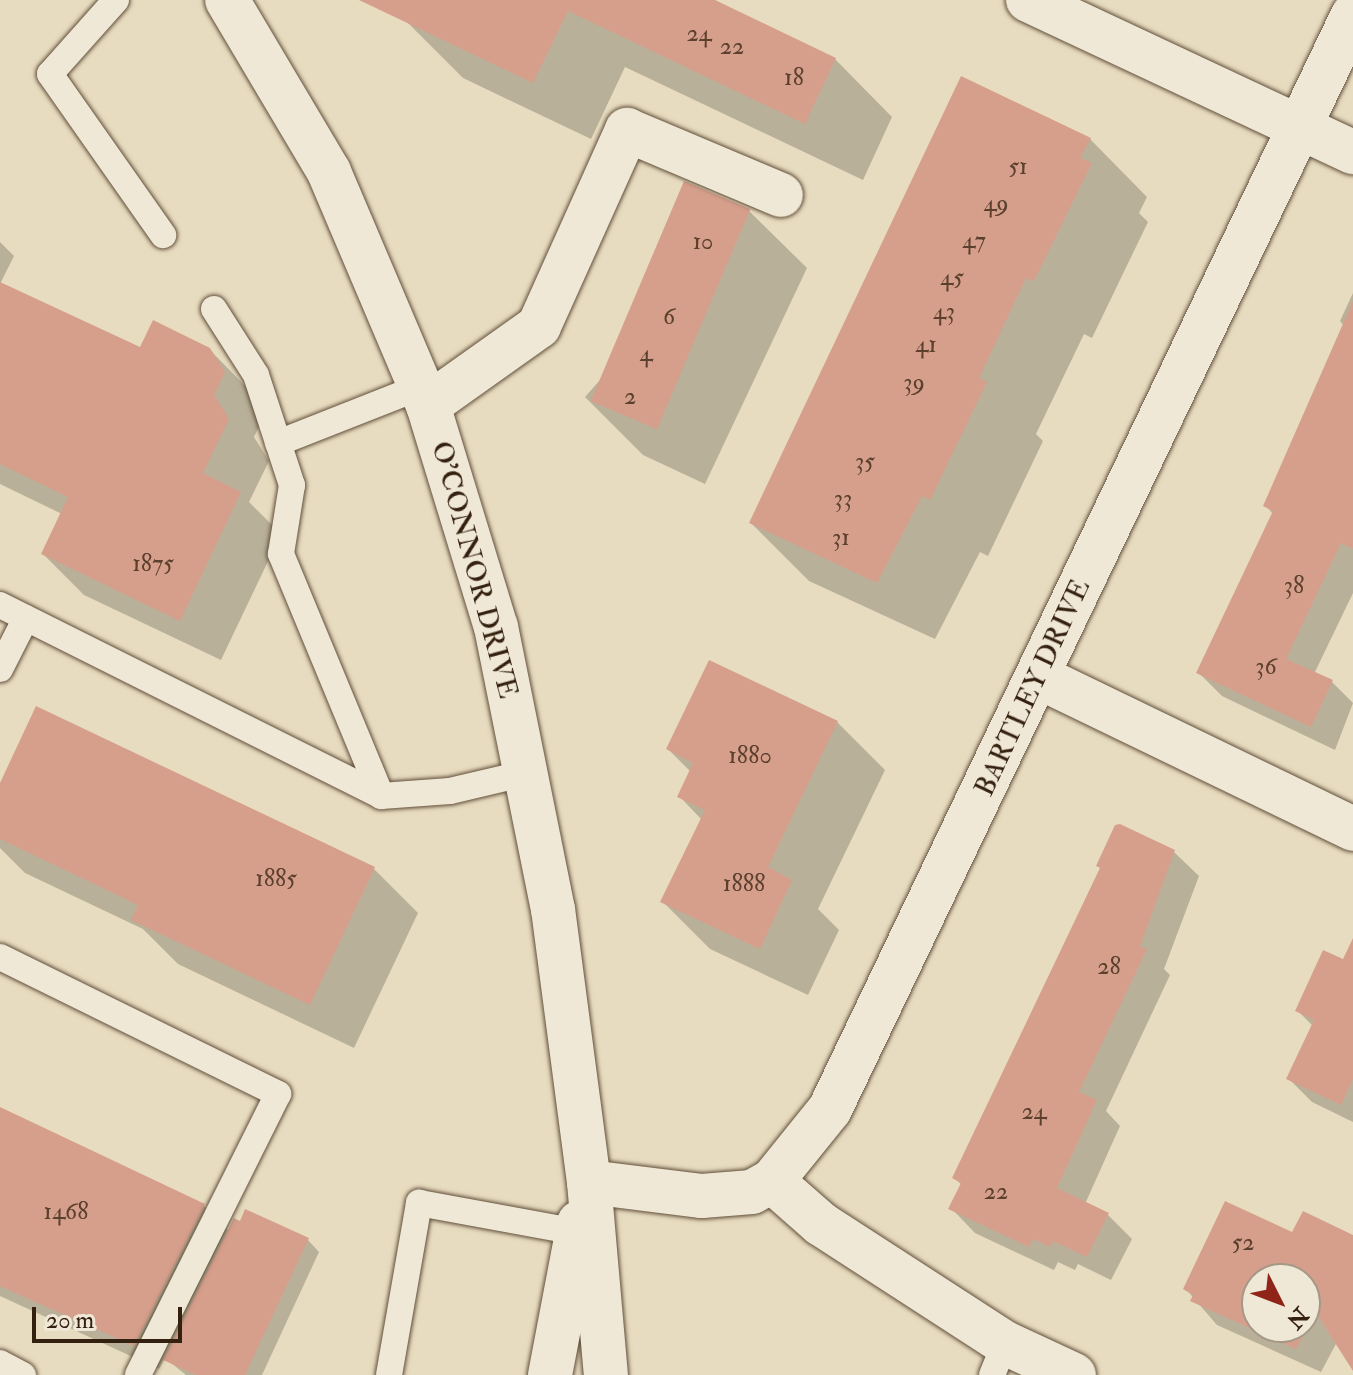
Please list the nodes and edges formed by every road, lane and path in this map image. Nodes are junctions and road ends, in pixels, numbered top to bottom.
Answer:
1 (116, 0) edge
2 (227, 0) edge
3 (1028, 0) edge
4 (1353, 15) edge
5 (1299, 126) junction
6 (1353, 152) edge
7 (781, 195) dead end
8 (163, 235) dead end
9 (214, 309) dead end
10 (424, 396) junction
11 (278, 443) junction
12 (0, 605) edge
13 (26, 618) junction
14 (0, 669) edge
15 (1039, 677) junction
16 (526, 773) junction
17 (381, 796) junction
18 (1353, 829) edge
19 (0, 957) edge
20 (772, 1181) junction
21 (589, 1182) junction
22 (577, 1232) junction
23 (998, 1359) edge
24 (0, 1363) edge
25 (23, 1375) edge
26 (138, 1375) edge
27 (389, 1375) edge
28 (550, 1375) edge
29 (606, 1375) edge
30 (1074, 1375) edge

1 - 8 lane
2 - 10 street, O'CONNOR DRIVE
3 - 5 street
4 - 5 street, BARTLEY DRIVE
5 - 6 street
5 - 15 street, BARTLEY DRIVE
7 - 10 street
9 - 11 lane
10 - 11 lane
10 - 16 street, O'CONNOR DRIVE
11 - 17 lane
12 - 13 lane
13 - 14 lane
13 - 17 lane
15 - 18 street
15 - 20 street, BARTLEY DRIVE
16 - 17 lane
16 - 21 street, O'CONNOR DRIVE
19 - 26 lane
20 - 21 street
20 - 23 street
21 - 22 street, O'CONNOR DRIVE
21 - 29 street, O'CONNOR DRIVE
22 - 27 lane
22 - 28 street, O'CONNOR DRIVE
23 - 30 street
24 - 25 lane

